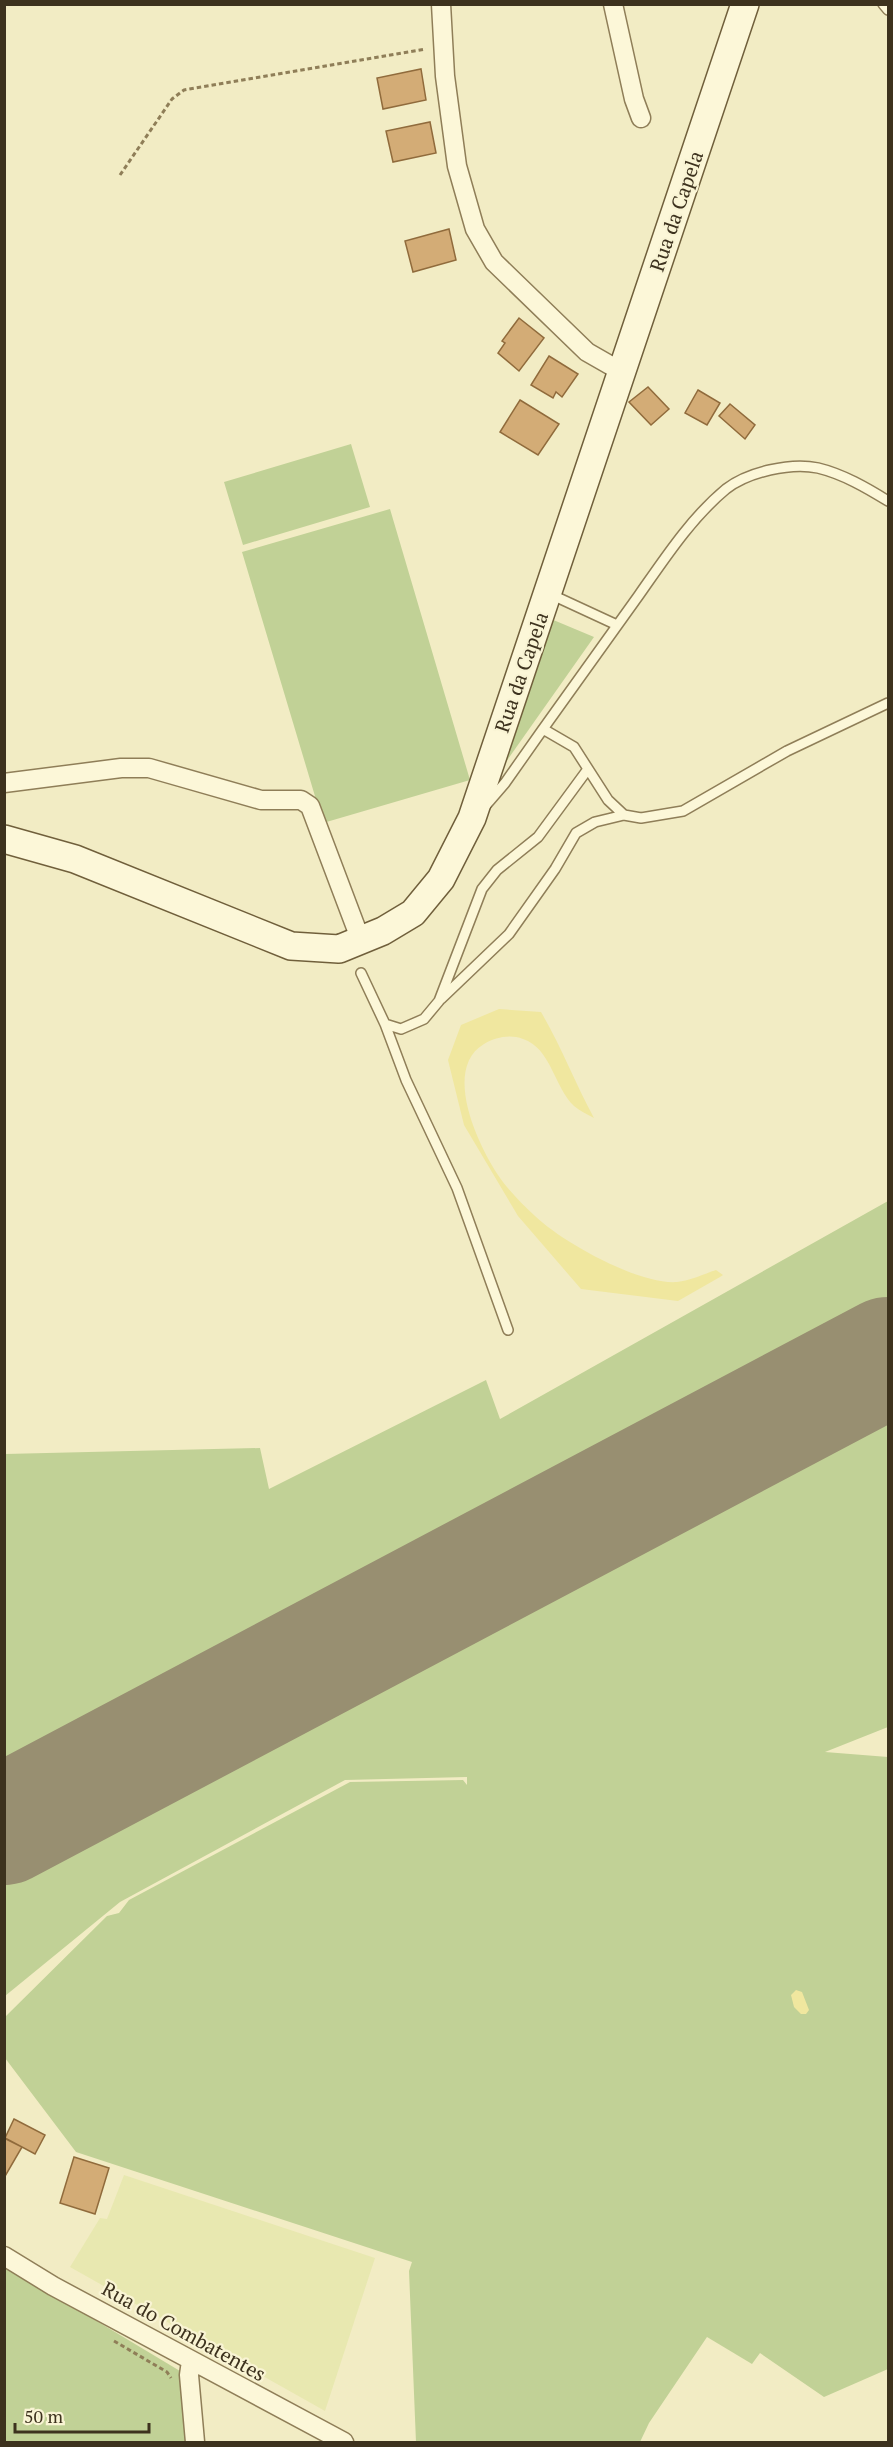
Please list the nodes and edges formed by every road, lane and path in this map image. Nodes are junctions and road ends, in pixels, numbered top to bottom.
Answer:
1 (441, 4) edge
2 (613, 4) edge
3 (745, 4) edge
4 (883, 4) edge
5 (888, 10) edge
6 (444, 46) junction
7 (641, 118) dead end
8 (120, 175) dead end
9 (622, 372) junction
10 (888, 501) edge
11 (548, 593) junction
12 (617, 625) junction
13 (888, 704) edge
14 (543, 729) junction
15 (588, 769) junction
16 (4, 783) edge
17 (624, 815) junction
18 (470, 823) junction
19 (4, 838) edge
20 (361, 941) junction
21 (361, 973) dead end
22 (439, 1000) junction
23 (385, 1024) junction
24 (508, 1330) dead end
25 (4, 2256) edge
26 (109, 2338) dead end
27 (191, 2361) junction
28 (172, 2380) dead end
29 (195, 2442) edge
30 (344, 2442) edge

1 - 6 street
2 - 7 street
3 - 9 street, Rua da Capela
4 - 5 lane
6 - 8 path
6 - 9 street
9 - 11 street, Rua da Capela
10 - 12 lane
11 - 12 lane
11 - 18 street, Rua da Capela
12 - 14 lane
13 - 17 lane
14 - 15 lane
14 - 18 lane
15 - 17 lane
15 - 22 lane
16 - 20 street
17 - 22 lane
18 - 20 street, Rua da Capela
19 - 20 street, Rua da Capela
21 - 23 lane
22 - 23 lane
23 - 24 lane
25 - 27 street, Rua do Combatentes
26 - 28 path
27 - 29 street
27 - 30 street, Rua do Combatentes

